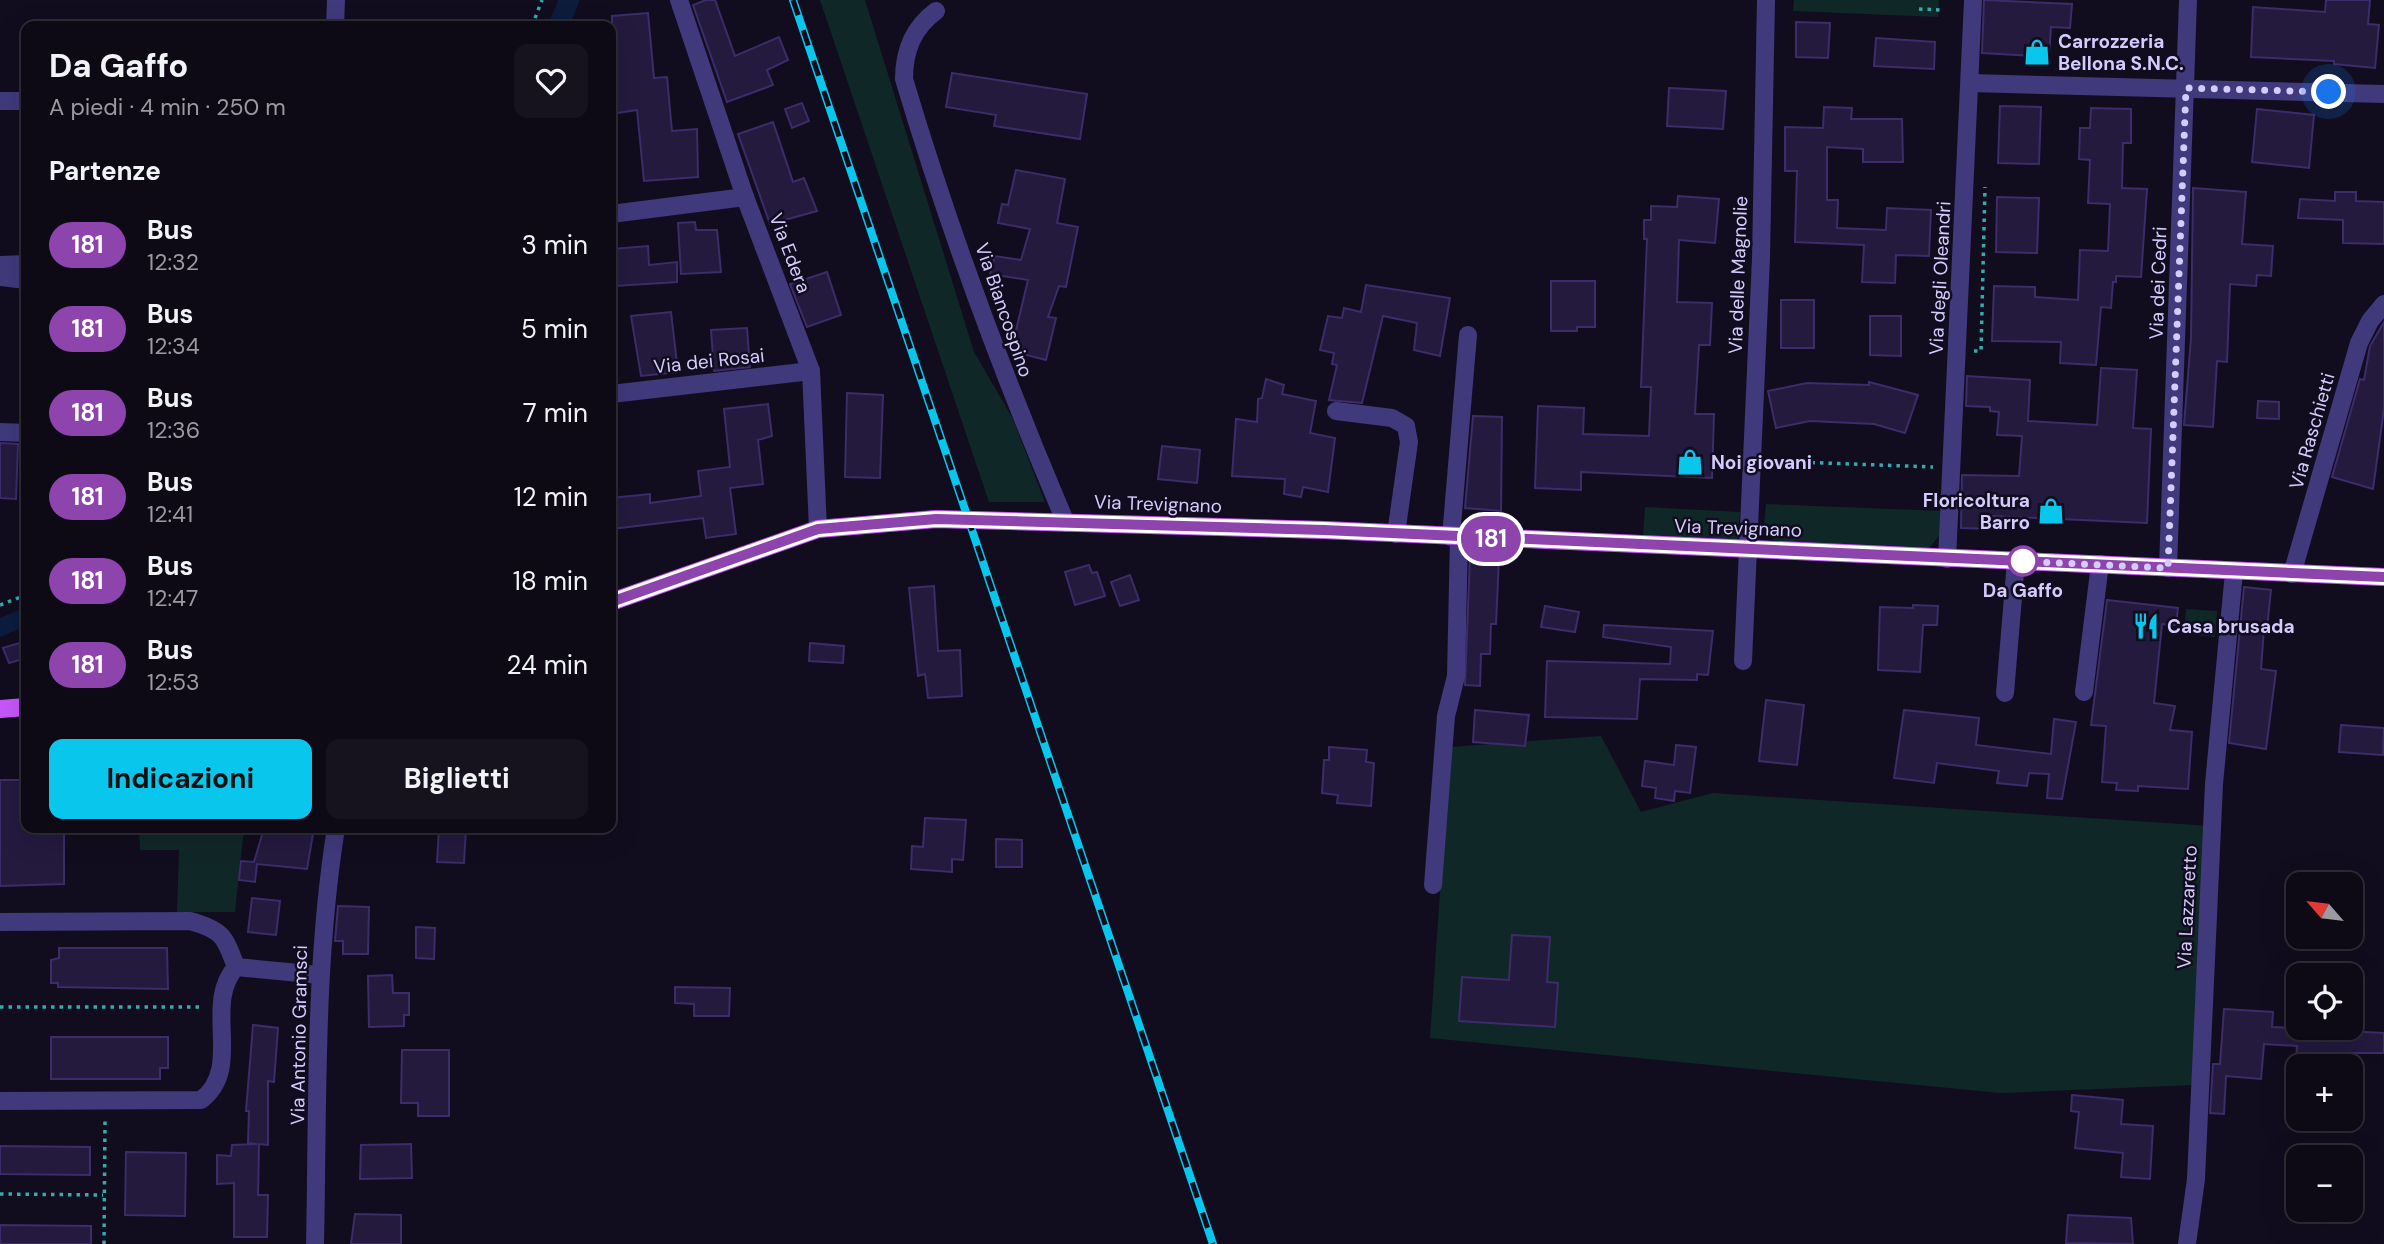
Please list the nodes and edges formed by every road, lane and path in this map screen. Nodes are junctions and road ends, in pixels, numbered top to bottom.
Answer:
1 (336, 0) edge
2 (542, 0) edge
3 (679, 0) edge
4 (1766, 0) edge
5 (1973, 0) edge
6 (2188, 0) edge
7 (1919, 9) dead end
8 (1942, 10) dead end
9 (936, 11) dead end
10 (335, 21) edge
11 (533, 21) edge
12 (1970, 83) junction
13 (2186, 88) junction
14 (2384, 94) edge
15 (0, 101) edge
16 (21, 101) edge
17 (746, 197) junction
18 (616, 213) edge
19 (21, 264) edge
20 (0, 265) edge
21 (0, 277) edge
22 (21, 279) edge
23 (2384, 304) edge
24 (1468, 335) dead end
25 (811, 371) junction
26 (616, 393) edge
27 (1336, 411) dead end
28 (0, 432) edge
29 (21, 433) edge
30 (1752, 460) junction
31 (1943, 468) dead end
32 (1066, 523) junction
33 (818, 529) junction
34 (1395, 534) junction
35 (1455, 537) junction
36 (1749, 551) junction
37 (1947, 559) junction
38 (2016, 561) junction
39 (2100, 565) junction
40 (2168, 568) junction
41 (2234, 572) junction
42 (2292, 574) junction
43 (2384, 577) edge
44 (21, 597) edge
45 (616, 600) edge
46 (0, 606) edge
47 (1743, 661) dead end
48 (2084, 692) dead end
49 (2004, 693) dead end
50 (21, 708) edge
51 (0, 709) edge
52 (335, 833) edge
53 (1433, 885) dead end
54 (0, 922) edge
55 (236, 967) junction
56 (320, 975) junction
57 (0, 1007) edge
58 (222, 1007) junction
59 (0, 1101) edge
60 (105, 1102) junction
61 (0, 1194) edge
62 (103, 1195) junction
63 (104, 1244) edge
64 (315, 1244) edge
65 (2187, 1244) edge

1 - 10 street
2 - 11 path
3 - 17 street, Via Edera
4 - 30 street, Via delle Magnolie
5 - 12 street, Via degli Oleandri
6 - 13 street, Via dei Cedri
7 - 8 path
9 - 32 street, Via Biancospino
12 - 13 street
12 - 37 street, Via degli Oleandri
13 - 14 street
13 - 40 street, Via dei Cedri
15 - 16 street
17 - 18 street
17 - 25 street, Via Edera
19 - 20 street
21 - 22 street
23 - 42 street, Via Raschietti
24 - 35 street
25 - 26 street, Via dei Rosai
25 - 33 street, Via Edera
27 - 34 street
28 - 29 street
30 - 31 path
30 - 36 street, Via delle Magnolie
32 - 33 main road, Via Trevignano
32 - 34 main road, Via Trevignano
33 - 45 main road, Via Trevignano
34 - 35 main road, Via Trevignano
35 - 36 main road, Via Trevignano
35 - 53 street
36 - 37 main road, Via Trevignano
36 - 47 street, Via delle Magnolie
37 - 38 main road, Via Trevignano
38 - 39 main road, Via Trevignano
38 - 49 street
39 - 40 main road, Via Trevignano
39 - 48 street
40 - 41 main road, Via Trevignano
41 - 42 main road, Via Trevignano
41 - 65 street, Via Lazzaretto
42 - 43 main road, Via Trevignano
44 - 46 path
50 - 51 main road
52 - 56 street, Via Antonio Gramsci
54 - 55 street
55 - 56 street
55 - 58 street
56 - 64 street, Via Antonio Gramsci
57 - 58 path
58 - 60 street
59 - 60 street
60 - 62 path
61 - 62 path
62 - 63 path

